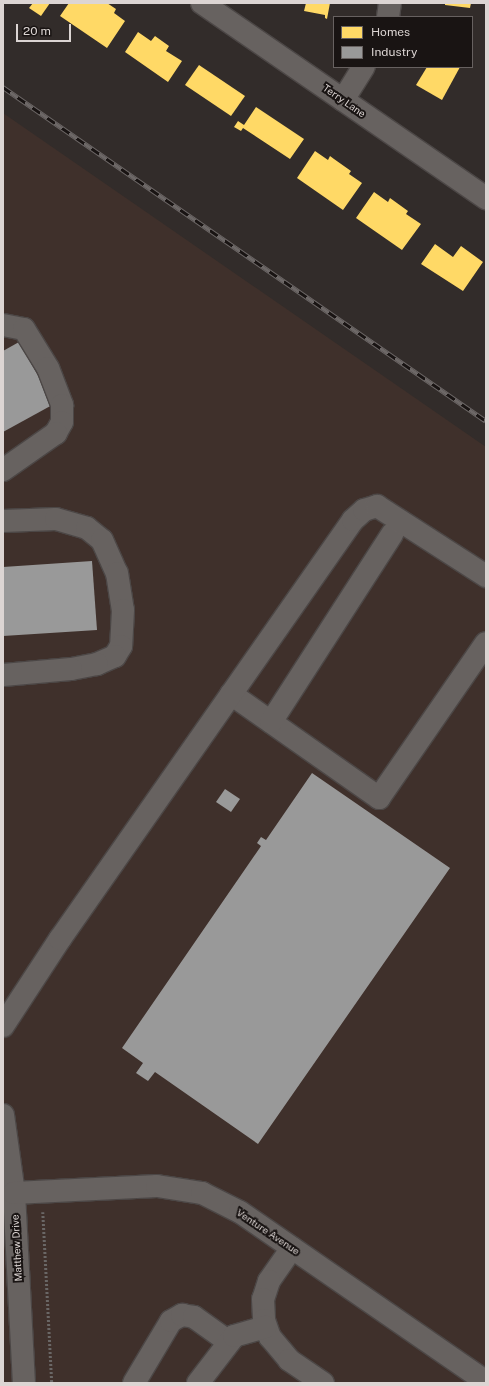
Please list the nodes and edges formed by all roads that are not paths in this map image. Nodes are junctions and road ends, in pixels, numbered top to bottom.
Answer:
1 (202, 3) edge
2 (390, 3) edge
3 (388, 16) edge
4 (363, 68) edge
5 (343, 100) junction
6 (486, 198) edge
7 (3, 325) edge
8 (3, 470) edge
9 (3, 521) edge
10 (392, 534) dead end
11 (486, 576) edge
12 (486, 643) edge
13 (3, 675) edge
14 (231, 694) junction
15 (271, 722) junction
16 (3, 1026) edge
17 (3, 1115) edge
18 (14, 1193) junction
19 (292, 1248) junction
20 (10, 1254) edge
21 (266, 1327) junction
22 (229, 1342) junction
23 (486, 1382) edge
24 (24, 1383) edge
25 (134, 1383) edge
26 (198, 1383) edge
27 (323, 1383) edge

1 - 5 street, Terry Lane
2 - 3 street
4 - 5 street
5 - 6 street, Terry Lane
7 - 8 street
9 - 13 street
10 - 15 street
11 - 14 street
12 - 15 street
14 - 15 street
14 - 16 street
17 - 18 street, Matthew Drive
18 - 19 street, Venture Avenue
18 - 20 street, Matthew Drive
19 - 21 street
19 - 23 street, Venture Avenue
20 - 24 street, Matthew Drive
21 - 22 street
21 - 27 street
22 - 25 street
22 - 26 street

